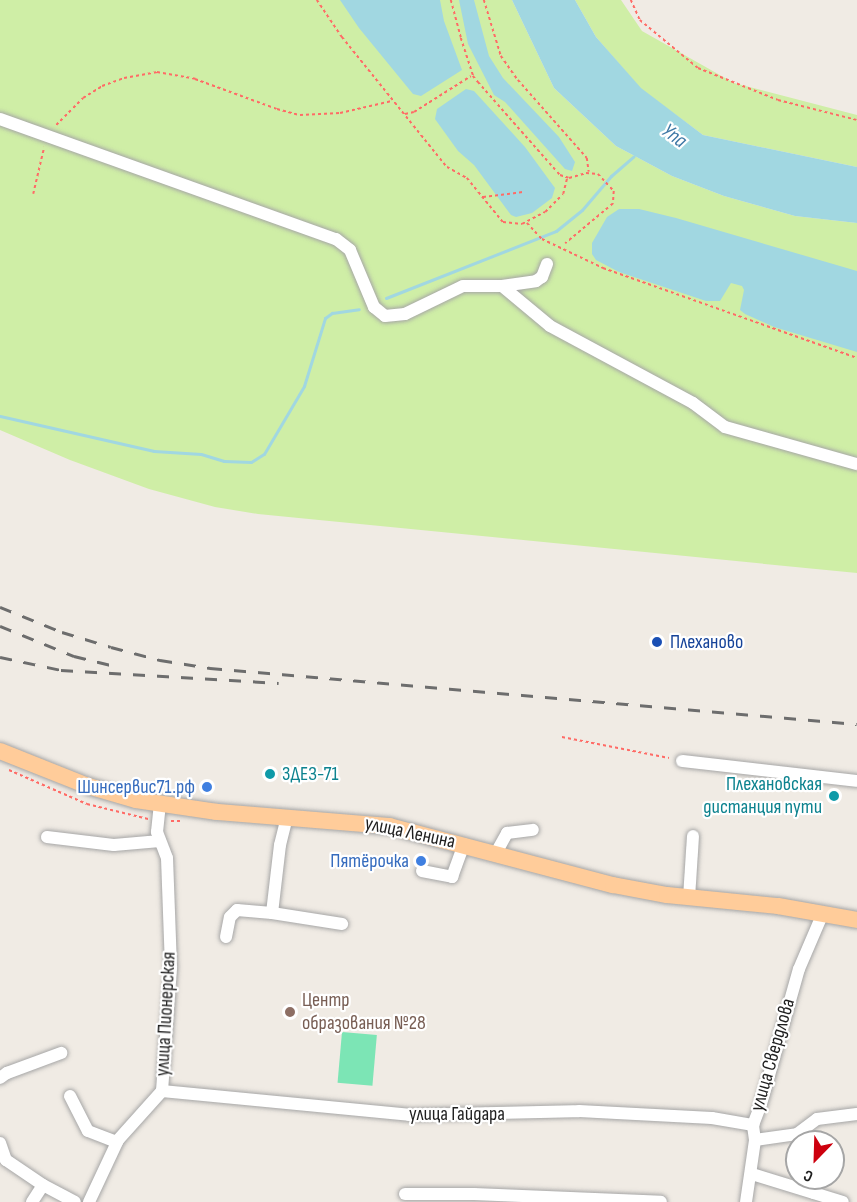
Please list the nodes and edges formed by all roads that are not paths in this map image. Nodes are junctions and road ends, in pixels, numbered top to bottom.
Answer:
1 (0, 119) edge
2 (547, 264) dead end
3 (502, 286) junction
4 (857, 464) edge
5 (0, 751) edge
6 (682, 761) road end
7 (857, 781) edge
8 (159, 812) junction
9 (287, 817) junction
10 (533, 830) dead end
11 (693, 836) dead end
12 (47, 837) dead end
13 (160, 841) junction
14 (464, 844) junction
15 (496, 853) junction
16 (422, 871) dead end
17 (689, 898) junction
18 (272, 913) junction
19 (823, 913) junction
20 (857, 920) edge
21 (342, 924) dead end
22 (226, 937) dead end
23 (61, 1053) dead end
24 (0, 1078) edge
25 (162, 1091) junction
26 (70, 1096) dead end
27 (857, 1114) edge
28 (753, 1125) junction
29 (755, 1140) junction
30 (117, 1142) junction
31 (0, 1143) edge
32 (752, 1174) junction
33 (43, 1185) junction
34 (814, 1190) edge
35 (814, 1193) junction
36 (405, 1194) dead end
37 (32, 1202) edge
38 (75, 1202) edge
39 (89, 1202) edge
40 (661, 1202) edge
41 (746, 1202) edge
42 (843, 1202) edge

1 - 3 street
2 - 3 street
3 - 4 street
5 - 8 main road, улица Ленина
6 - 7 street
8 - 9 main road, улица Ленина
8 - 13 street, улица Пионерская
9 - 14 main road, улица Ленина
9 - 18 street
10 - 15 street
11 - 17 street
12 - 13 street
13 - 25 street, улица Пионерская
14 - 15 main road, улица Ленина
14 - 16 street
15 - 17 main road, улица Ленина
17 - 19 main road, улица Ленина
18 - 21 street
18 - 22 street
19 - 20 main road, улица Ленина
19 - 28 street, улица Свердлова
23 - 24 street
25 - 28 street, улица Гайдара
25 - 30 street, улица Пионерская
26 - 30 street
27 - 29 street
28 - 29 street, улица Свердлова
29 - 32 street, улица Свердлова
30 - 39 street, улица Пионерская
31 - 33 street
32 - 35 street
32 - 41 street, улица Свердлова
33 - 37 street
33 - 38 street
34 - 35 street
35 - 42 street
36 - 40 street

